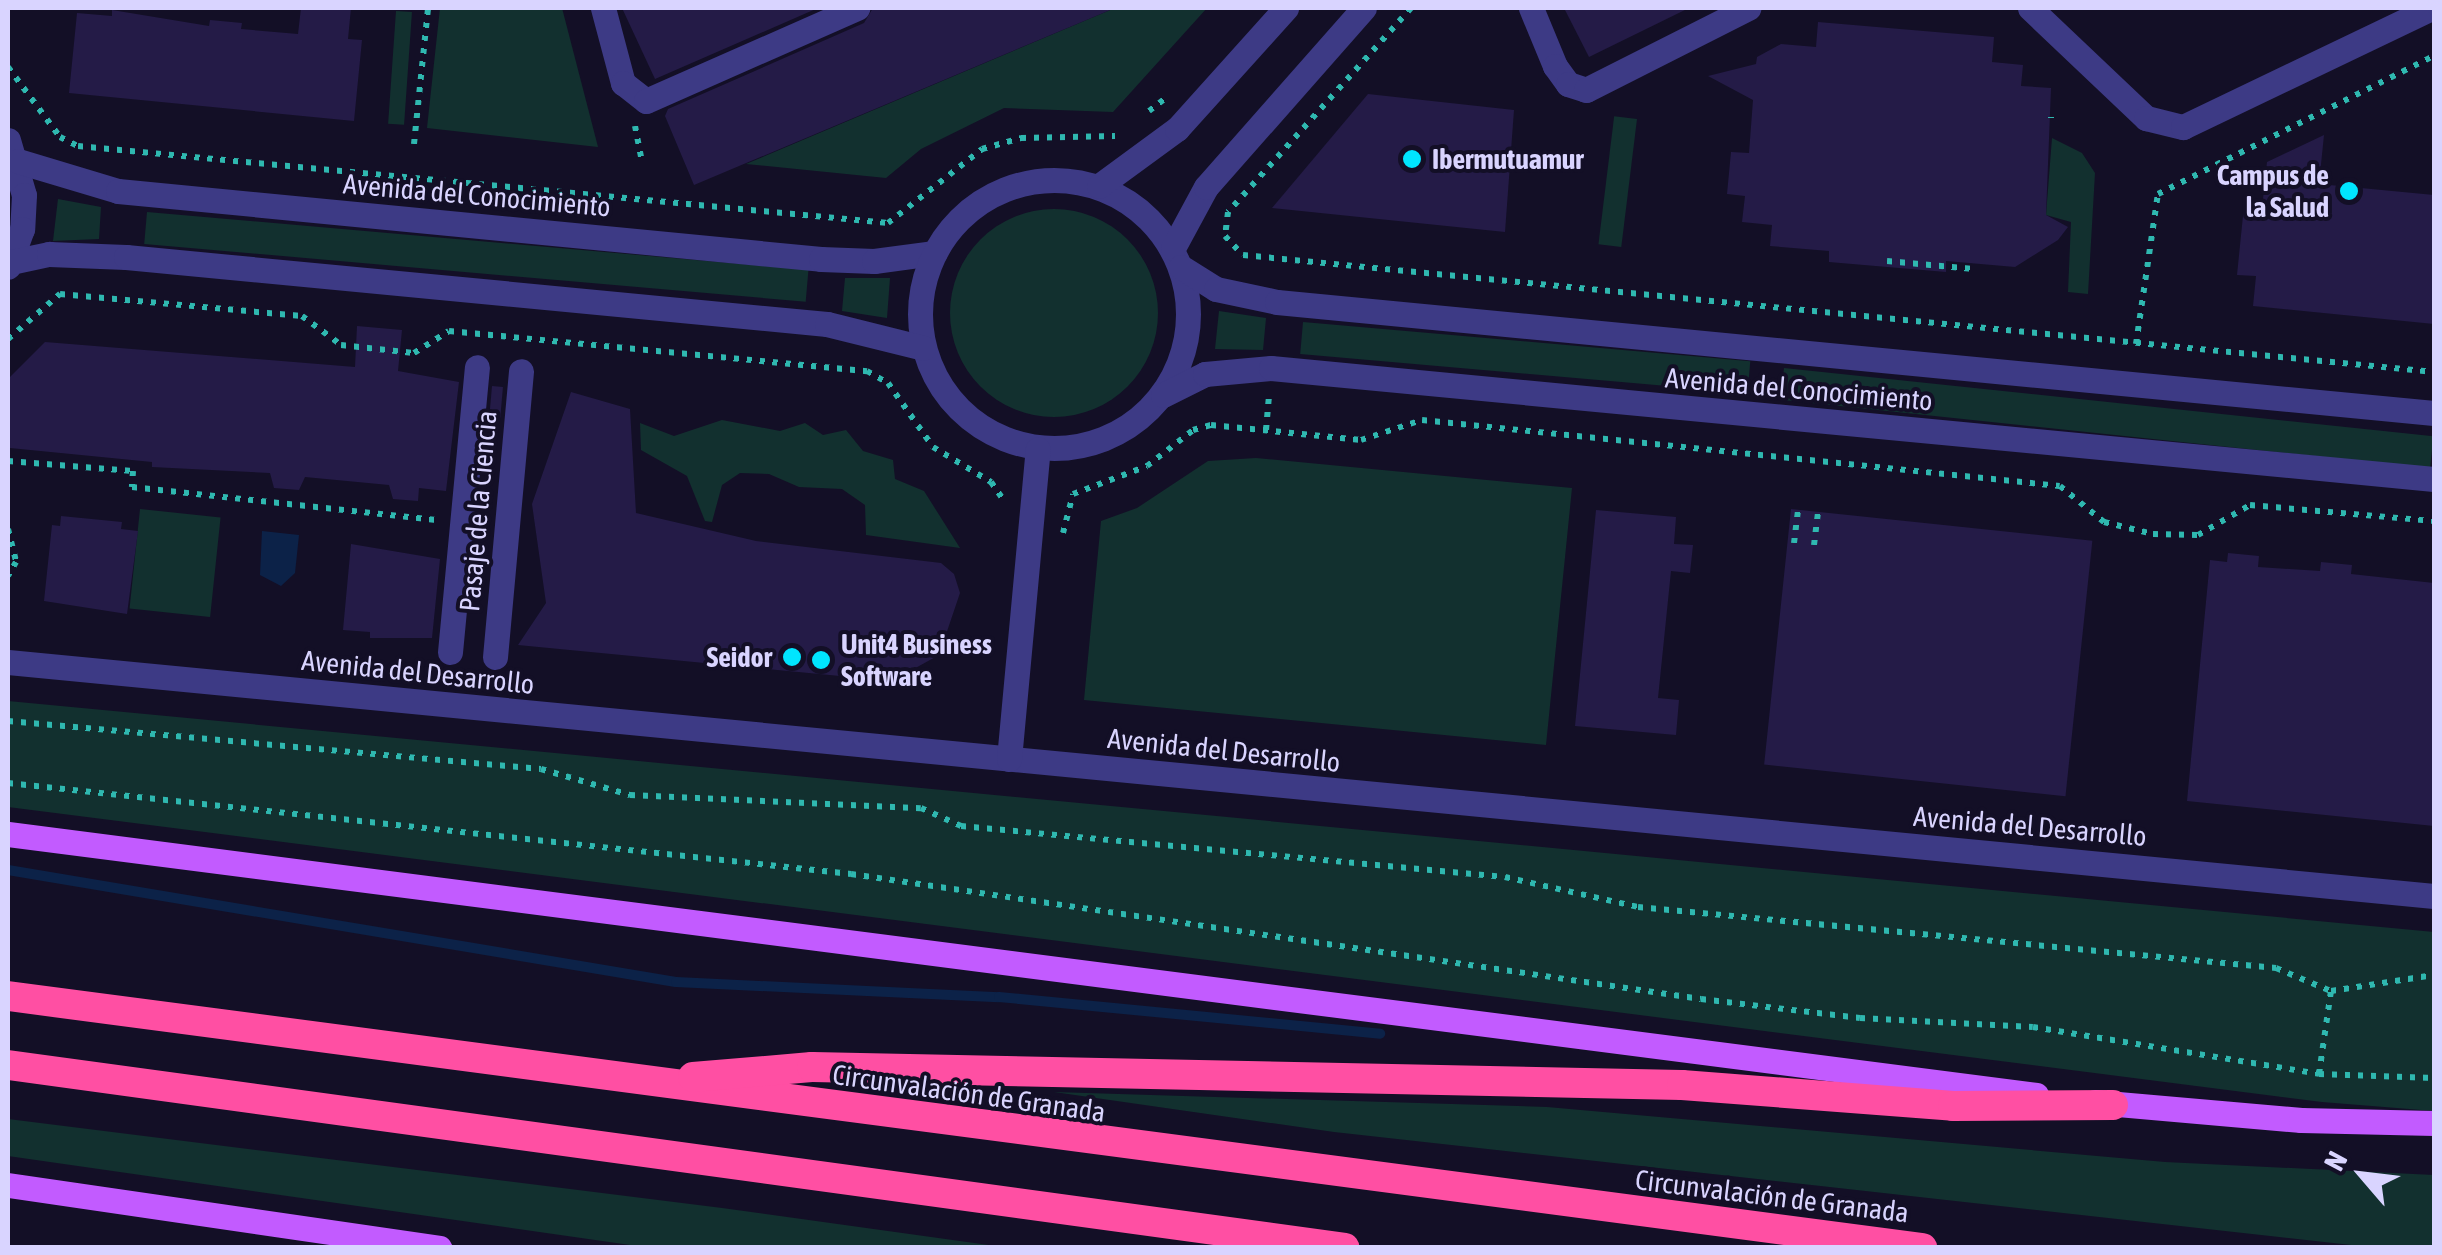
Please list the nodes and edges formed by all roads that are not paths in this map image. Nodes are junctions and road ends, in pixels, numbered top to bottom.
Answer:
1 (603, 8) edge
2 (857, 8) edge
3 (1286, 8) edge
4 (1364, 8) edge
5 (1531, 8) edge
6 (1748, 8) edge
7 (2030, 8) edge
8 (2431, 8) edge
9 (13, 150) edge
10 (1099, 186) junction
11 (934, 254) junction
12 (1177, 258) junction
13 (9, 265) edge
14 (924, 348) junction
15 (477, 367) dead end
16 (521, 371) dead end
17 (1163, 394) junction
18 (2434, 413) edge
19 (1038, 449) junction
20 (2434, 479) edge
21 (450, 652) dead end
22 (495, 657) dead end
23 (8, 662) edge
24 (1009, 759) junction
25 (8, 834) edge
26 (2434, 896) edge
27 (8, 996) edge
28 (8, 1065) edge
29 (636, 1082) junction
30 (2113, 1105) junction
31 (2434, 1123) edge
32 (8, 1185) edge
33 (439, 1248) edge
34 (1345, 1248) edge
35 (1922, 1248) edge

1 - 2 street
3 - 10 street
4 - 12 street
5 - 6 street
7 - 8 street
9 - 11 street, Avenida del Conocimiento
9 - 13 street
10 - 11 street
10 - 12 street
11 - 14 street
12 - 17 street
12 - 18 street, Avenida del Conocimiento
13 - 14 street
14 - 19 street
15 - 21 street, Pasaje de la Ciencia
16 - 22 street, Pasaje de la Ciencia
17 - 19 street
17 - 20 street, Avenida del Conocimiento
19 - 24 street
23 - 24 street, Avenida del Desarrollo
24 - 26 street, Avenida del Desarrollo
25 - 30 main road
27 - 29 highway, Circunvalación de Granada
28 - 34 highway
29 - 30 highway
29 - 35 highway, Circunvalación de Granada
30 - 31 main road
32 - 33 main road

